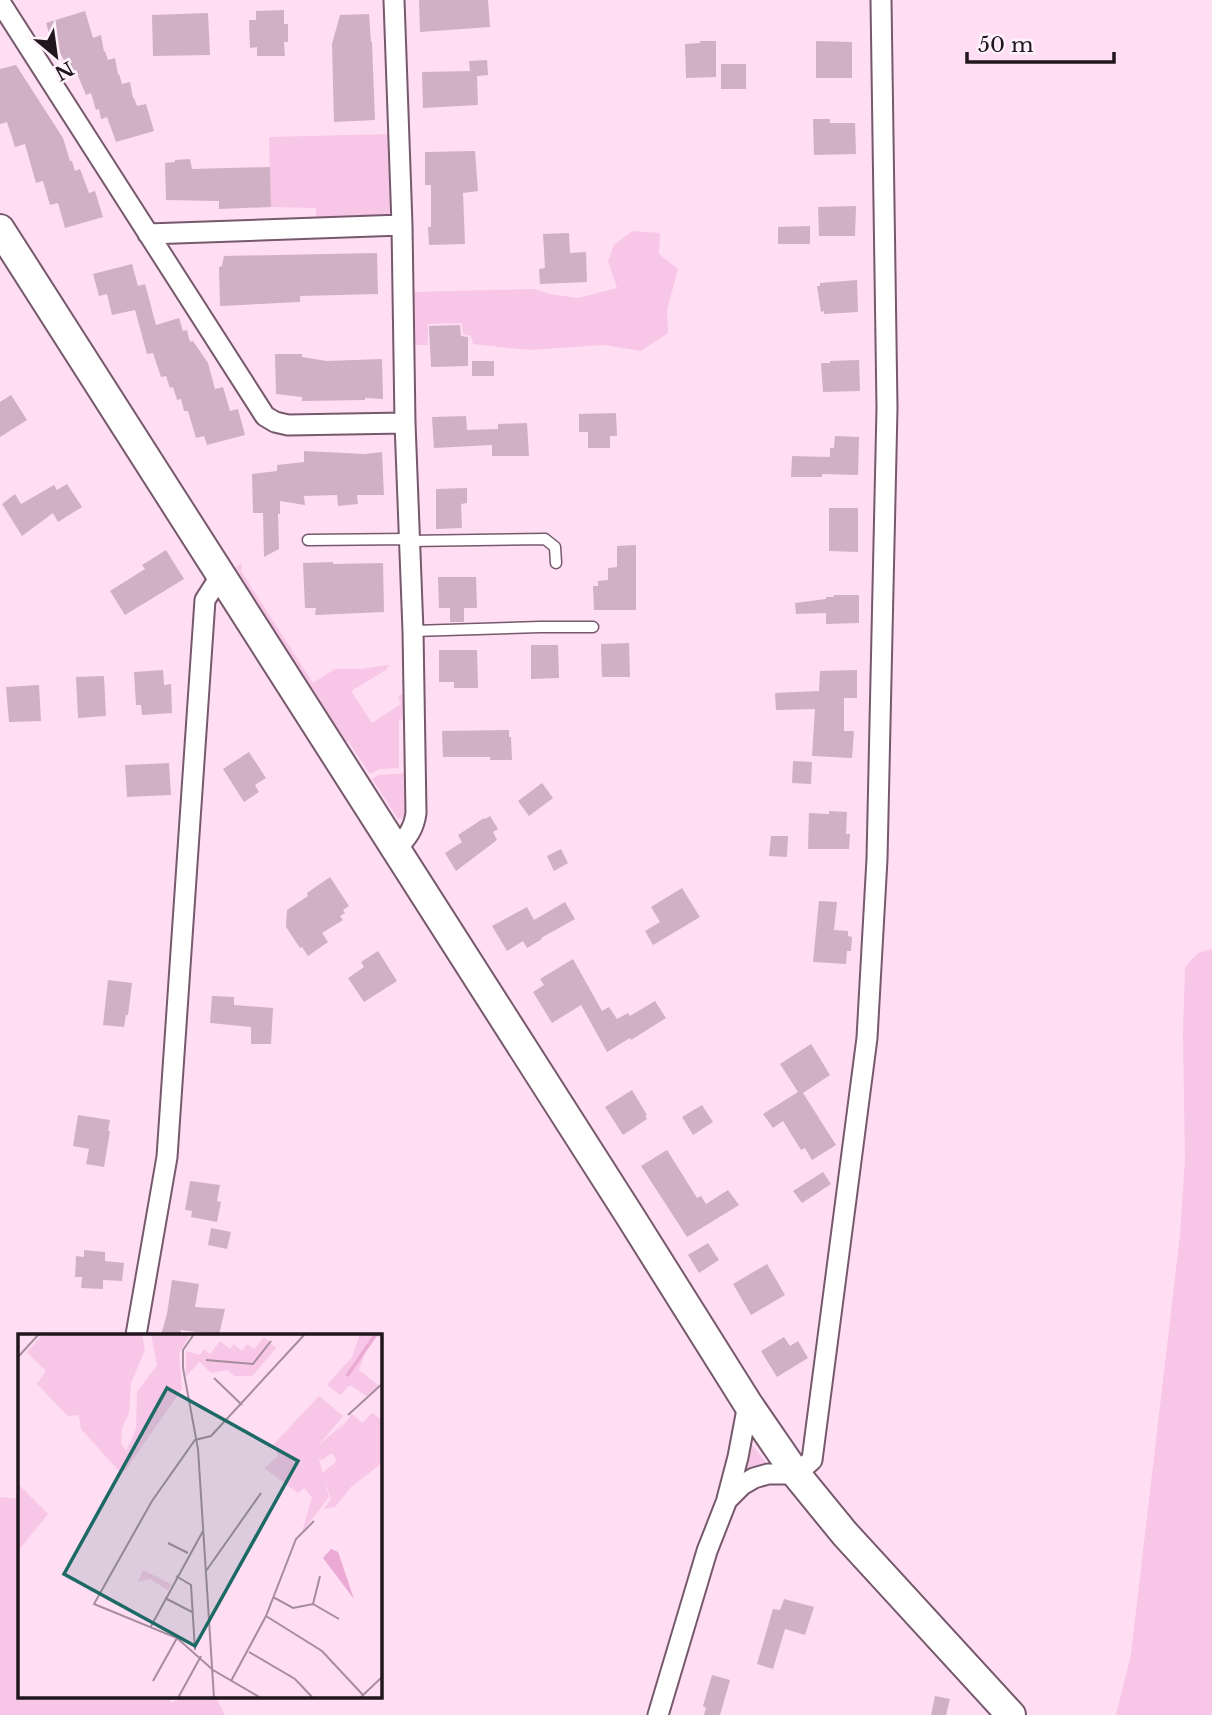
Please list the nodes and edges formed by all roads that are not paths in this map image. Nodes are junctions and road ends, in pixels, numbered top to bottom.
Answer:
1 (394, 0) edge
2 (881, 0) edge
3 (0, 2) edge
4 (402, 225) junction
5 (0, 229) edge
6 (148, 234) junction
7 (405, 423) junction
8 (308, 540) dead end
9 (409, 540) junction
10 (556, 563) dead end
11 (221, 575) junction
12 (593, 626) dead end
13 (413, 631) junction
14 (396, 850) junction
15 (136, 1334) edge
16 (748, 1404) junction
17 (796, 1474) junction
18 (727, 1500) junction
19 (658, 1715) edge
20 (1011, 1715) edge

1 - 4 street
2 - 17 street
3 - 6 street
4 - 6 street
4 - 7 street
5 - 11 street
6 - 7 street
7 - 9 street
8 - 9 lane
9 - 10 lane
9 - 13 street
11 - 14 street
11 - 15 street
12 - 13 lane
13 - 14 street
14 - 16 street
16 - 17 street
16 - 18 street
17 - 18 street
17 - 20 street
18 - 19 street

